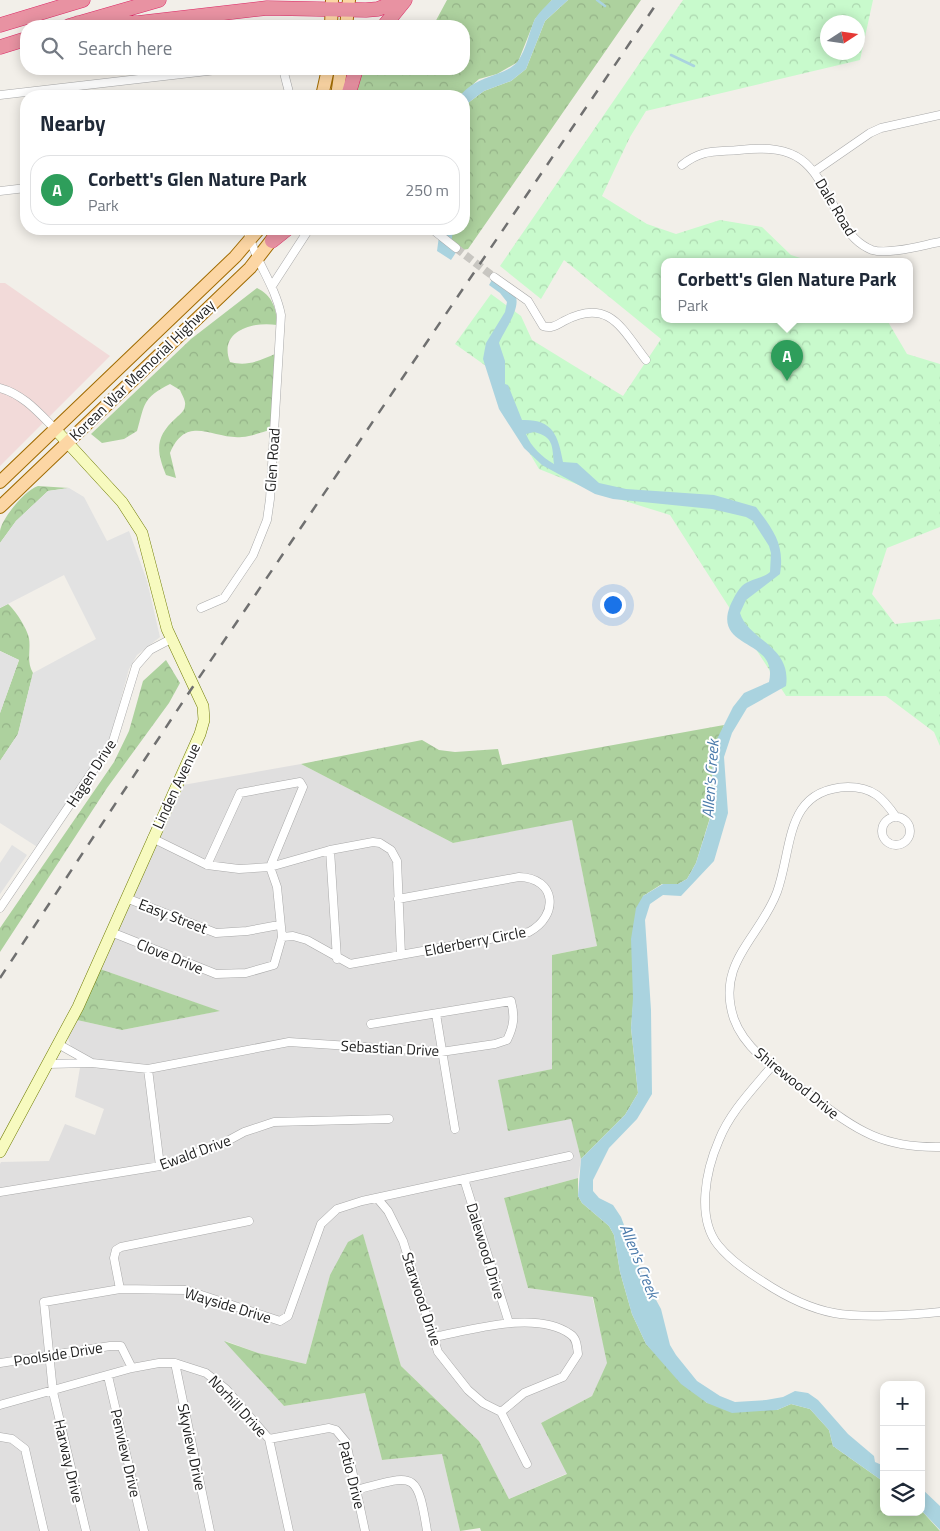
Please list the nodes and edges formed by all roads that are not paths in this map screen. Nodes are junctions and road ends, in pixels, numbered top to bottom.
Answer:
1 (82, 0) edge
2 (159, 0) edge
3 (400, 0) edge
4 (405, 0) edge
5 (333, 5) edge
6 (348, 5) edge
7 (90, 20) edge
8 (164, 20) edge
9 (332, 20) edge
10 (347, 20) edge
11 (389, 20) edge
12 (0, 25) edge
13 (20, 41) edge
14 (0, 47) edge
15 (175, 75) edge
16 (285, 75) edge
17 (327, 75) edge
18 (340, 75) edge
19 (354, 75) edge
20 (50, 90) edge
21 (288, 90) edge
22 (323, 90) edge
23 (338, 90) edge
24 (350, 90) edge
25 (20, 94) edge
26 (0, 96) edge
27 (940, 115) edge
28 (682, 165) dead end
29 (815, 172) junction
30 (20, 189) edge
31 (0, 191) edge
32 (247, 235) edge
33 (248, 235) edge
34 (276, 235) edge
35 (280, 235) edge
36 (305, 235) edge
37 (439, 235) edge
38 (272, 241) junction
39 (940, 242) edge
40 (454, 247) tunnel mouth
41 (258, 260) junction
42 (494, 276) tunnel mouth
43 (272, 286) junction
44 (646, 360) dead end
45 (0, 388) edge
46 (55, 429) junction
47 (67, 442) junction
48 (0, 482) edge
49 (0, 507) edge
50 (201, 608) dead end
51 (172, 639) junction
52 (896, 817) dead end
53 (152, 838) junction
54 (330, 850) junction
55 (207, 865) junction
56 (270, 867) junction
57 (126, 898) junction
58 (398, 899) junction
59 (0, 908) edge
60 (279, 925) junction
61 (111, 932) junction
62 (282, 937) junction
63 (401, 955) junction
64 (337, 959) junction
65 (436, 1014) junction
66 (371, 1024) dead end
67 (58, 1044) junction
68 (441, 1052) junction
69 (92, 1063) junction
70 (48, 1064) junction
71 (772, 1066) junction
72 (148, 1069) junction
73 (389, 1119) dead end
74 (455, 1129) dead end
75 (940, 1147) edge
76 (0, 1152) edge
77 (569, 1156) dead end
78 (160, 1166) junction
79 (464, 1179) junction
80 (0, 1192) edge
81 (377, 1198) junction
82 (249, 1221) dead end
83 (120, 1288) junction
84 (940, 1312) edge
85 (508, 1323) junction
86 (434, 1337) junction
87 (48, 1356) junction
88 (0, 1363) edge
89 (175, 1363) junction
90 (132, 1368) junction
91 (108, 1376) junction
92 (53, 1392) junction
93 (0, 1405) edge
94 (501, 1412) junction
95 (0, 1437) edge
96 (269, 1439) junction
97 (527, 1464) dead end
98 (355, 1490) junction
99 (44, 1531) edge
100 (86, 1531) edge
101 (144, 1531) edge
102 (210, 1531) edge
103 (289, 1531) edge
104 (365, 1531) edge
105 (428, 1531) edge

1 - 12 highway
2 - 7 highway
3 - 6 highway
4 - 11 highway
5 - 6 highway
5 - 8 highway
5 - 9 main road
6 - 10 main road
13 - 14 highway
15 - 20 street
16 - 21 street
17 - 22 main road
18 - 23 main road
19 - 24 highway
25 - 26 street
27 - 29 street
28 - 29 street, Dale Road
29 - 39 street, Dale Road
30 - 31 street
32 - 46 main road, Korean War Memorial Highway
33 - 41 street, Glen Road
34 - 38 main road, Korean War Memorial Highway
35 - 38 highway
36 - 43 street
37 - 40 street
38 - 41 main road, Korean War Memorial Highway
41 - 43 street, Glen Road
41 - 47 main road, Korean War Memorial Highway
42 - 44 street
43 - 50 street, Glen Road
45 - 46 street
46 - 47 street, Linden Avenue
46 - 48 main road, Korean War Memorial Highway
47 - 49 main road, Korean War Memorial Highway
47 - 51 street, Linden Avenue
51 - 53 street, Linden Avenue
51 - 59 street, Hagen Drive
52 - 71 street, Shirewood Drive
53 - 55 street
53 - 57 street, Linden Avenue
54 - 56 street
54 - 58 street
54 - 64 street
55 - 56 street
55 - 56 street
56 - 60 street, Clove Drive
57 - 60 street, Easy Street
57 - 61 street, Linden Avenue
58 - 63 street
58 - 63 street, Elderberry Circle
60 - 62 street, Clove Drive
61 - 62 street, Clove Drive
61 - 67 street, Linden Avenue
62 - 64 street, Elderberry Circle
63 - 64 street, Elderberry Circle
65 - 66 street, Sebastian Drive
65 - 68 street
65 - 68 street, Sebastian Drive
67 - 69 street, Sebastian Drive
67 - 70 street, Linden Avenue
68 - 72 street, Sebastian Drive
68 - 74 street
69 - 70 street, Sebastian Drive
69 - 72 street, Sebastian Drive
70 - 76 street, Linden Avenue
71 - 75 street, Shirewood Drive
71 - 84 street
72 - 78 street
73 - 78 street, Ewald Drive
77 - 79 street, Wayside Drive
78 - 80 street, Ewald Drive
79 - 81 street, Wayside Drive
79 - 85 street, Dalewood Drive
81 - 83 street, Wayside Drive
81 - 86 street, Starwood Drive
82 - 83 street
83 - 87 street, Wayside Drive
85 - 86 street
85 - 94 street
86 - 94 street, Starwood Drive
87 - 88 street, Poolside Drive
87 - 90 street, Poolside Drive
87 - 92 street, Harway Drive
89 - 90 street, Norhill Drive
89 - 96 street, Norhill Drive
89 - 102 street, Skyview Drive
90 - 91 street, Norhill Drive
91 - 92 street, Norhill Drive
91 - 101 street, Penview Drive
92 - 93 street, Norhill Drive
92 - 100 street, Harway Drive
94 - 97 street
95 - 99 street
96 - 98 street, Patio Drive
96 - 103 street, Norhill Drive
98 - 104 street, Patio Drive
98 - 105 street

